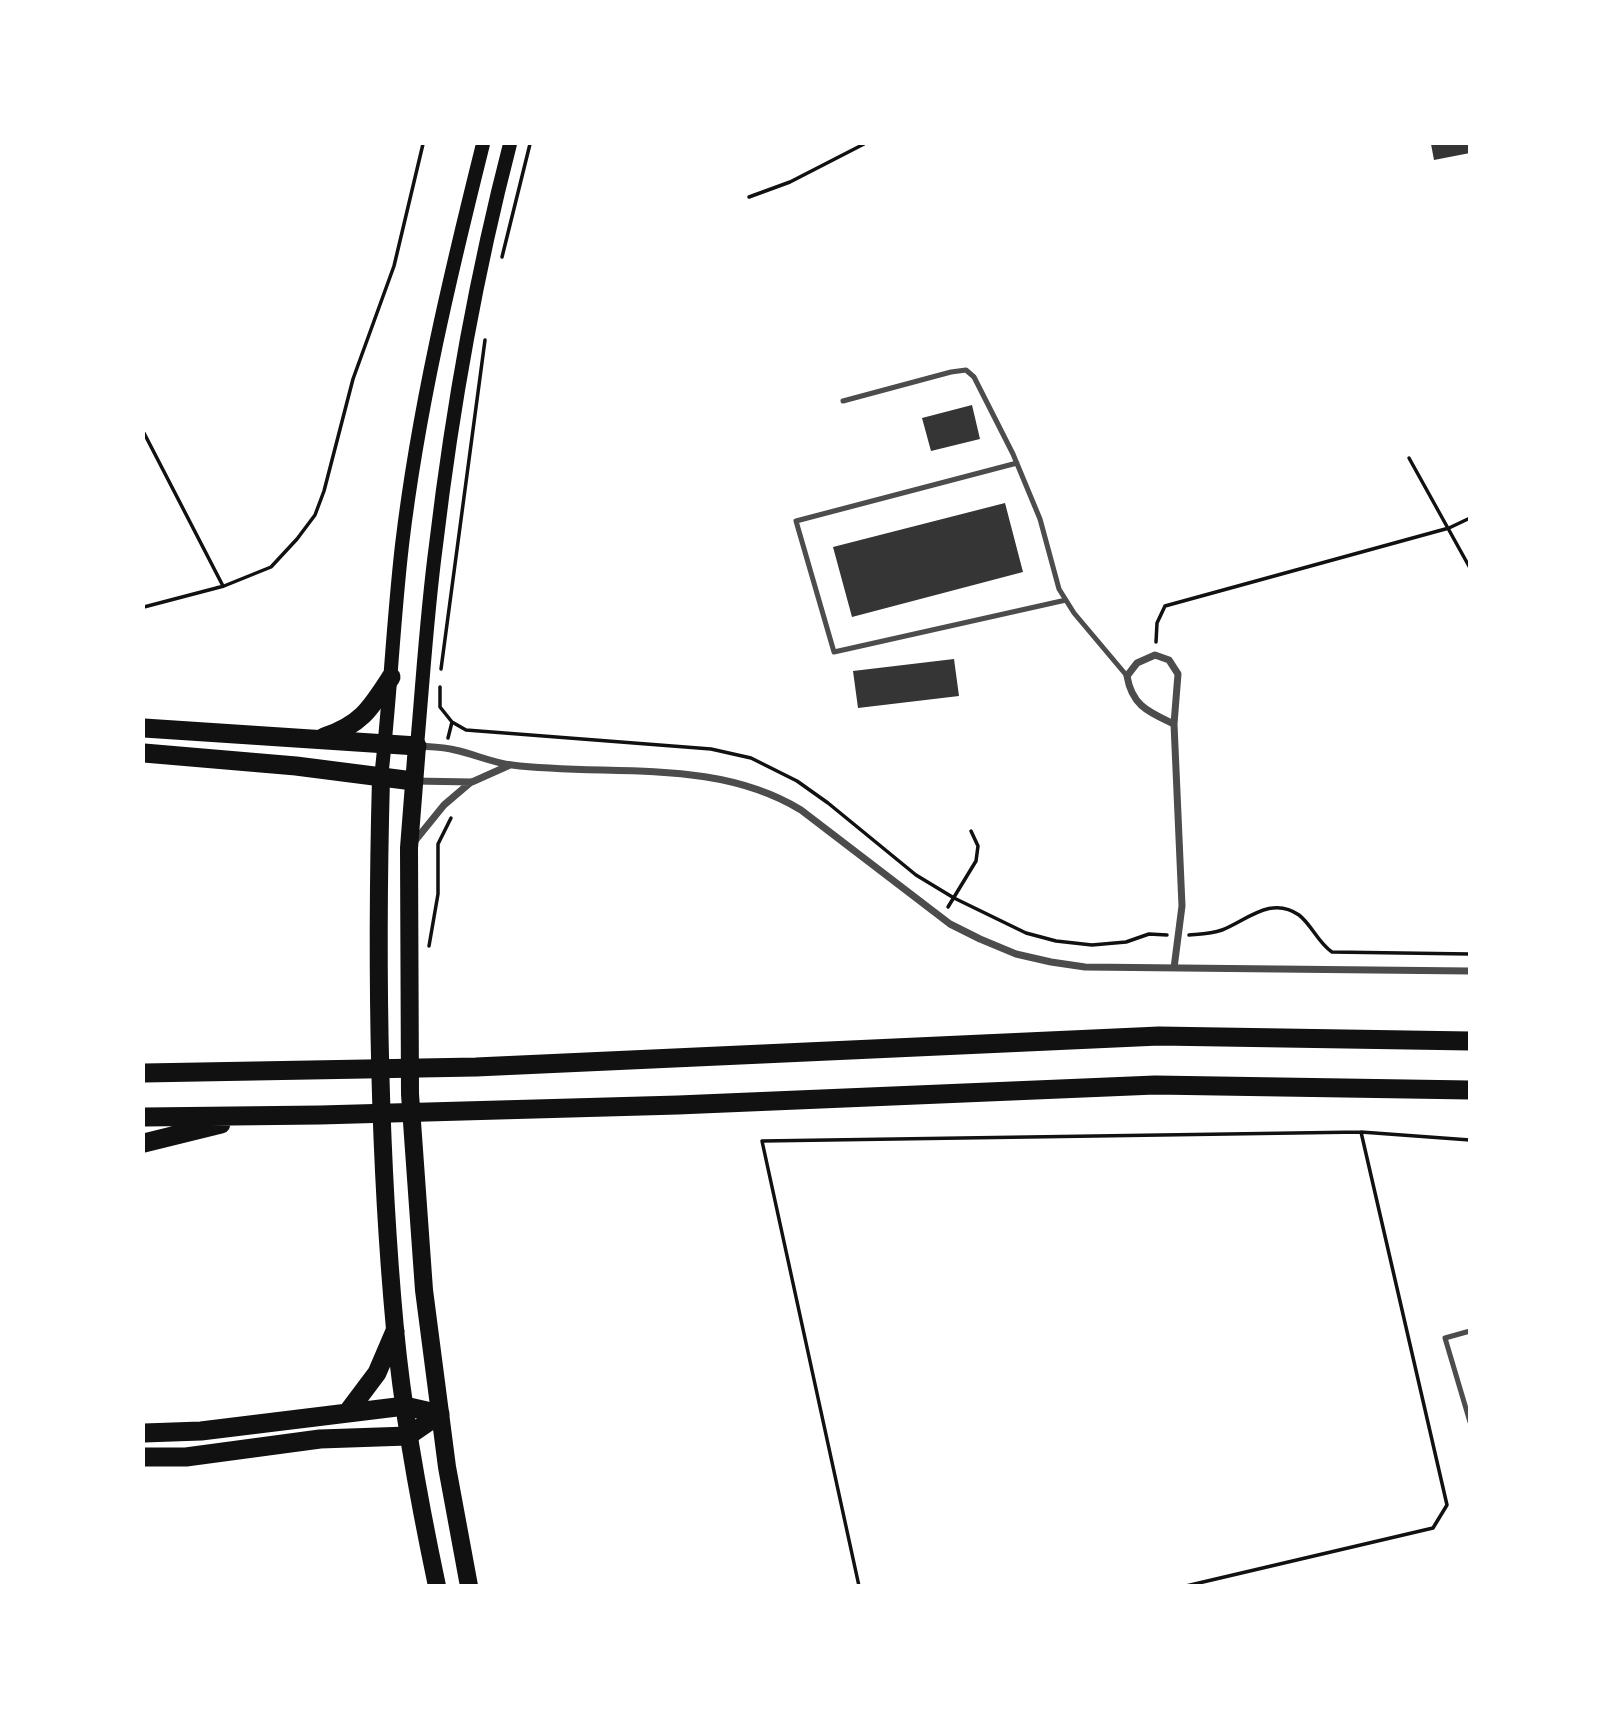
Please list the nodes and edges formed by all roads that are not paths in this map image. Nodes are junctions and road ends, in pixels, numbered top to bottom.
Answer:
1 (483, 144) edge
2 (510, 144) edge
3 (843, 401) dead end
4 (1017, 463) junction
5 (1066, 600) junction
6 (391, 677) junction
7 (1127, 677) junction
8 (1174, 724) junction
9 (144, 728) edge
10 (319, 739) junction
11 (385, 745) junction
12 (416, 746) junction
13 (144, 753) edge
14 (510, 765) junction
15 (381, 778) junction
16 (413, 781) junction
17 (471, 782) junction
18 (409, 848) junction
19 (1174, 968) junction
20 (1469, 971) edge
21 (1469, 1041) edge
22 (144, 1073) edge
23 (1469, 1090) edge
24 (255, 1115) junction
25 (144, 1117) edge
26 (144, 1143) edge
27 (395, 1331) junction
28 (1469, 1331) edge
29 (405, 1406) junction
30 (347, 1413) junction
31 (440, 1414) junction
32 (1469, 1422) edge
33 (144, 1433) edge
34 (408, 1436) junction
35 (144, 1457) edge
36 (437, 1586) edge
37 (469, 1586) edge

1 - 6 main road
2 - 12 main road
3 - 4 lane
4 - 5 lane
4 - 5 lane
5 - 7 lane
6 - 10 highway
6 - 11 main road
7 - 8 street
7 - 8 street
8 - 19 street
9 - 10 highway
10 - 11 highway
11 - 12 highway
11 - 15 main road
12 - 14 street
12 - 16 main road
13 - 15 highway
14 - 17 street
14 - 19 street
15 - 16 highway
15 - 27 main road
16 - 17 street
16 - 18 main road
17 - 18 street
18 - 31 main road
19 - 20 street
21 - 22 highway
23 - 24 highway
24 - 25 highway
24 - 26 highway
27 - 29 main road
27 - 30 highway
28 - 32 lane
29 - 30 highway
29 - 31 highway
29 - 34 main road
30 - 33 highway
31 - 34 highway
31 - 37 main road
34 - 35 highway
34 - 36 main road

